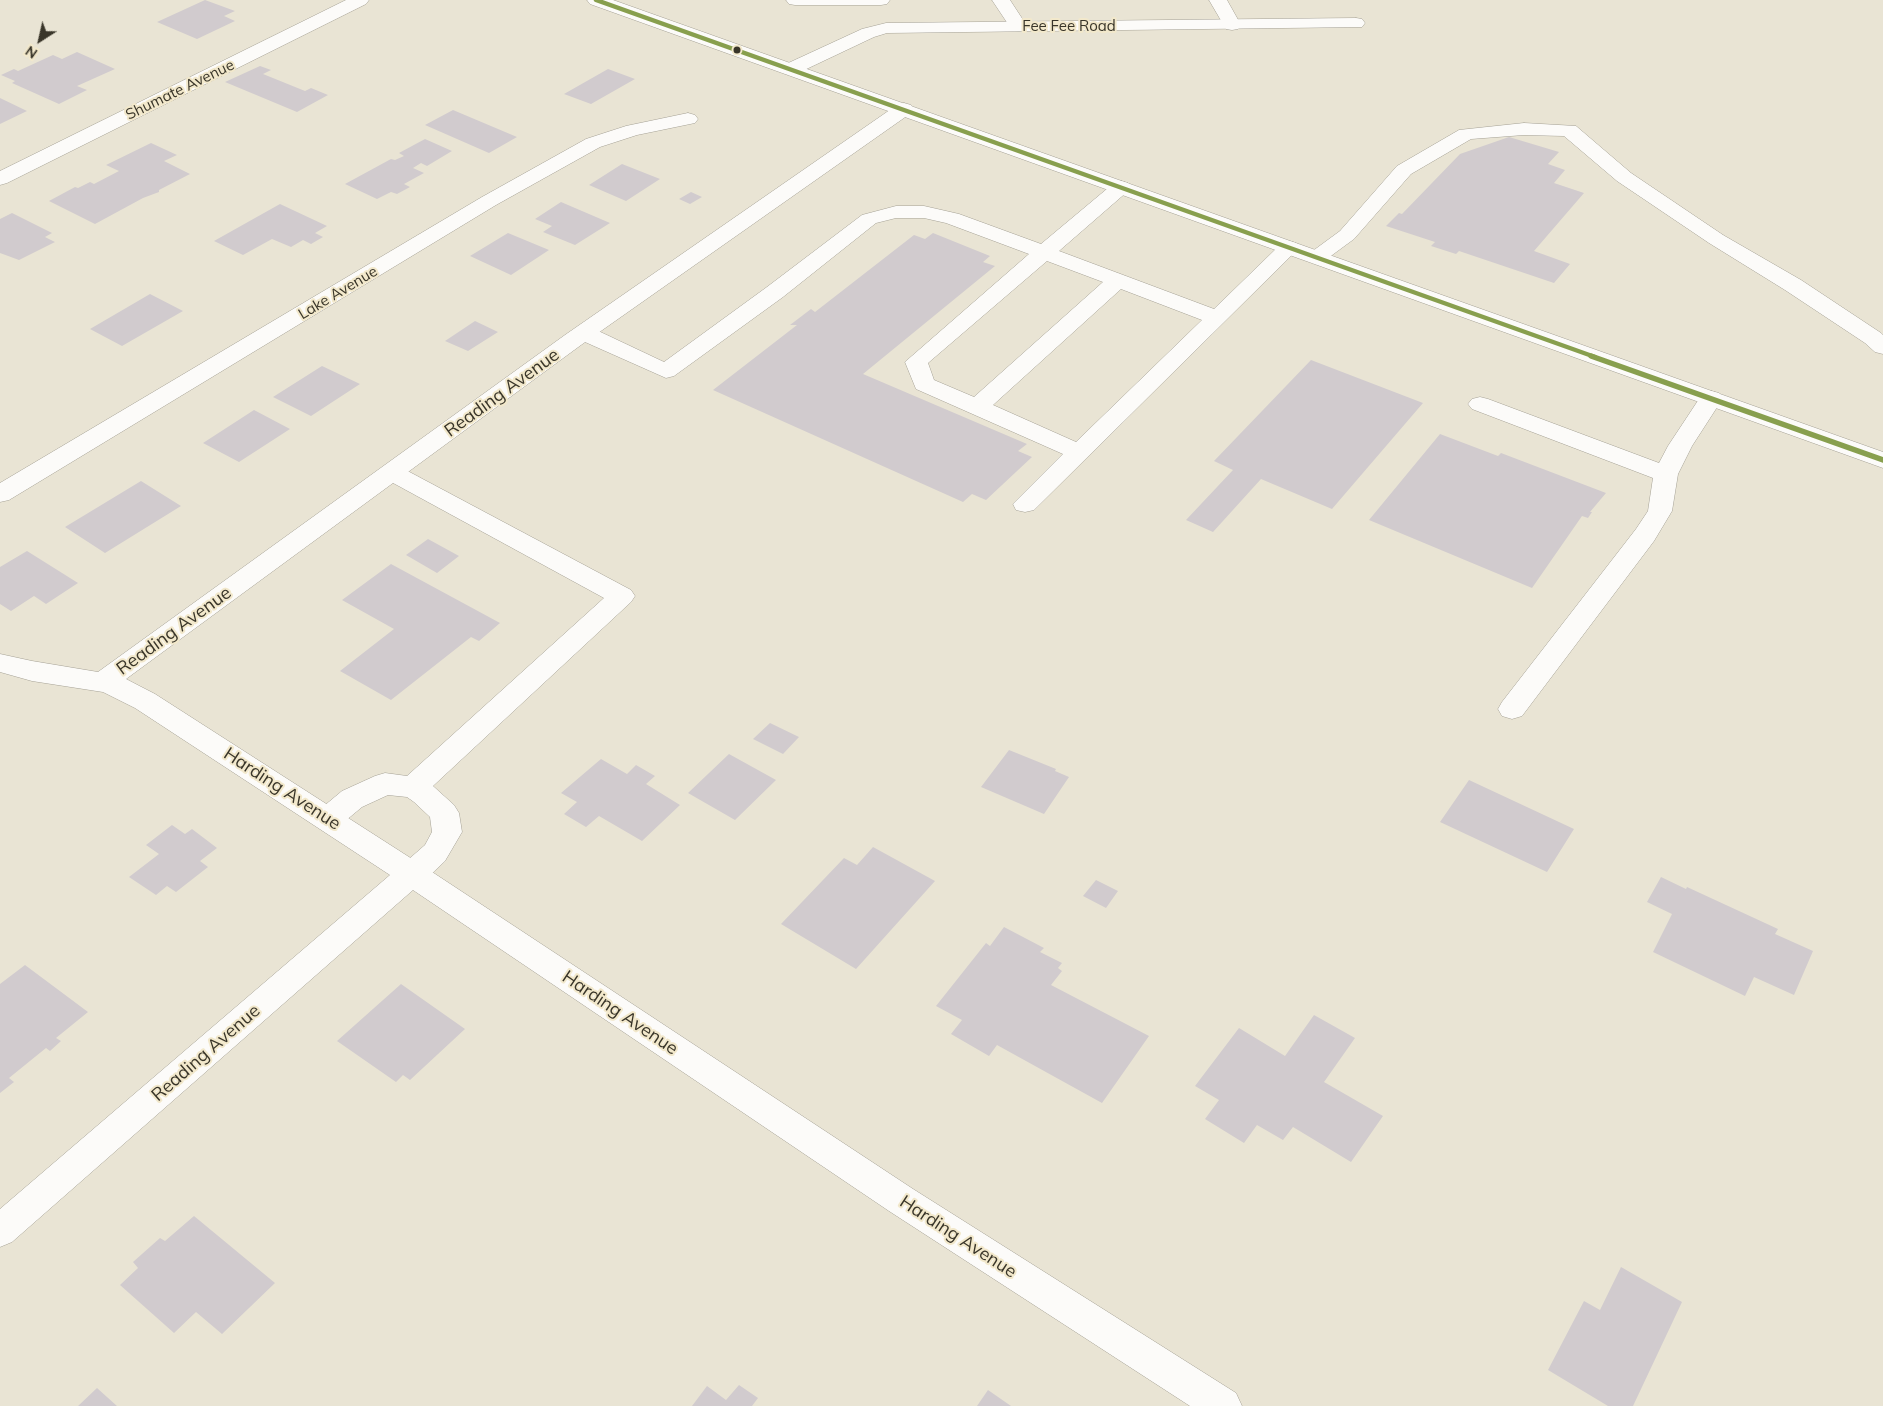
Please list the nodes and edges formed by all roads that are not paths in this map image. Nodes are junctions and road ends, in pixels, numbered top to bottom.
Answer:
1 (360, 0) edge
2 (596, 0) edge
3 (796, 0) edge
4 (881, 0) edge
5 (1001, 0) edge
6 (1218, 0) edge
7 (1356, 23) dead end
8 (1232, 25) junction
9 (1018, 26) junction
10 (792, 69) junction
11 (904, 110) junction
12 (688, 119) dead end
13 (0, 179) edge
14 (1122, 187) junction
15 (1289, 248) junction
16 (1043, 252) junction
17 (1317, 257) junction
18 (1118, 280) junction
19 (1216, 318) junction
20 (584, 333) junction
21 (1883, 347) edge
22 (1711, 398) junction
23 (1480, 404) dead end
24 (977, 407) junction
25 (1079, 452) junction
26 (1883, 460) edge
27 (393, 473) junction
28 (1666, 474) junction
29 (0, 494) edge
30 (1025, 504) dead end
31 (3, 667) edge
32 (103, 682) junction
33 (1512, 709) dead end
34 (413, 787) junction
35 (328, 819) junction
36 (412, 874) junction
37 (0, 1231) edge
38 (1223, 1406) edge

1 - 13 street, Shumate Avenue
2 - 10 street
3 - 4 street
5 - 9 street
6 - 8 street
7 - 8 street, Fee Fee Road
8 - 9 street, Fee Fee Road
9 - 10 street, Fee Fee Road
10 - 11 street
11 - 14 street
11 - 20 street, Reading Avenue
12 - 29 street, Lake Avenue
14 - 15 street
14 - 16 street
15 - 17 street
15 - 19 street
16 - 18 street
16 - 20 street
16 - 24 street
17 - 21 street
17 - 22 street
18 - 19 street
18 - 24 street
19 - 25 street
20 - 27 street, Reading Avenue
22 - 26 street
22 - 28 street
23 - 28 street
24 - 25 street
25 - 30 street
27 - 32 street, Reading Avenue
27 - 34 street
28 - 33 street
31 - 32 street, Harding Avenue
32 - 35 street, Harding Avenue
34 - 35 street
34 - 36 street, Reading Avenue
35 - 36 street, Harding Avenue
36 - 37 street, Reading Avenue
36 - 38 street, Harding Avenue

